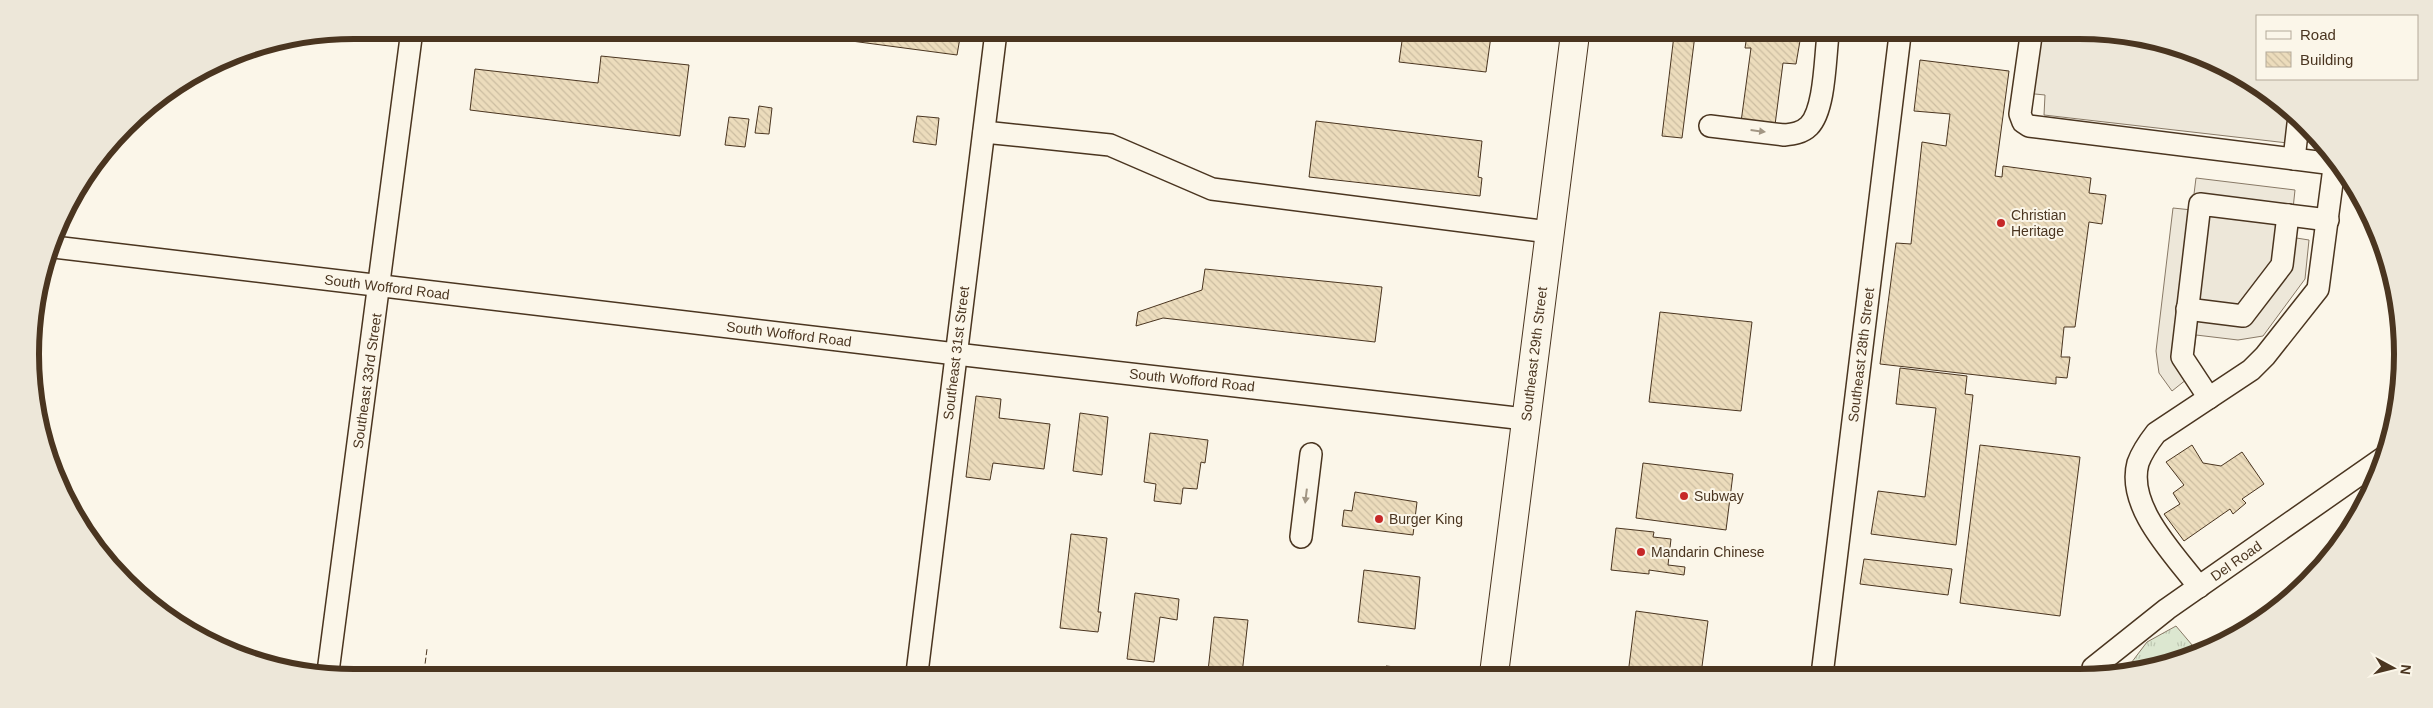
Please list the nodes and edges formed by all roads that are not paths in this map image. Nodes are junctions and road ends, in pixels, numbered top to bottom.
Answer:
1 (411, 39) edge
2 (995, 39) edge
3 (1574, 39) edge
4 (1827, 39) edge
5 (1900, 39) edge
6 (2031, 39) edge
7 (1710, 126) dead end
8 (2298, 127) edge
9 (984, 132) junction
10 (2294, 159) junction
11 (2329, 162) edge
12 (2333, 168) edge
13 (2288, 215) junction
14 (2328, 220) junction
15 (1549, 232) junction
16 (57, 247) edge
17 (380, 286) junction
18 (2187, 309) junction
19 (956, 354) junction
20 (2209, 398) junction
21 (1525, 419) junction
22 (1312, 454) dead end
23 (2374, 464) edge
24 (1301, 537) dead end
25 (2199, 587) junction
26 (328, 669) edge
27 (917, 669) edge
28 (1495, 669) edge
29 (1823, 669) edge
30 (2096, 669) edge

1 - 17 street, Southeast 33rd Street
2 - 9 street, Southeast 31st Street
3 - 15 main road, Southeast 29th Street
7 -> 4 street
5 - 29 street, Southeast 28th Street
6 - 10 street
8 - 10 street
9 - 15 street
9 - 19 street, Southeast 31st Street
10 - 11 street
12 - 14 street
13 - 14 street
13 - 18 street
13 - 18 street
14 - 20 street
15 - 21 main road, Southeast 29th Street
16 - 17 street, South Wofford Road
17 - 19 street, South Wofford Road
17 - 26 street, Southeast 33rd Street
18 - 20 street
19 - 21 street, South Wofford Road
19 - 27 street, Southeast 31st Street
20 - 25 street
21 - 28 main road, Southeast 29th Street
22 -> 24 street
23 - 25 street, Del Road
25 - 30 street, Del Road

